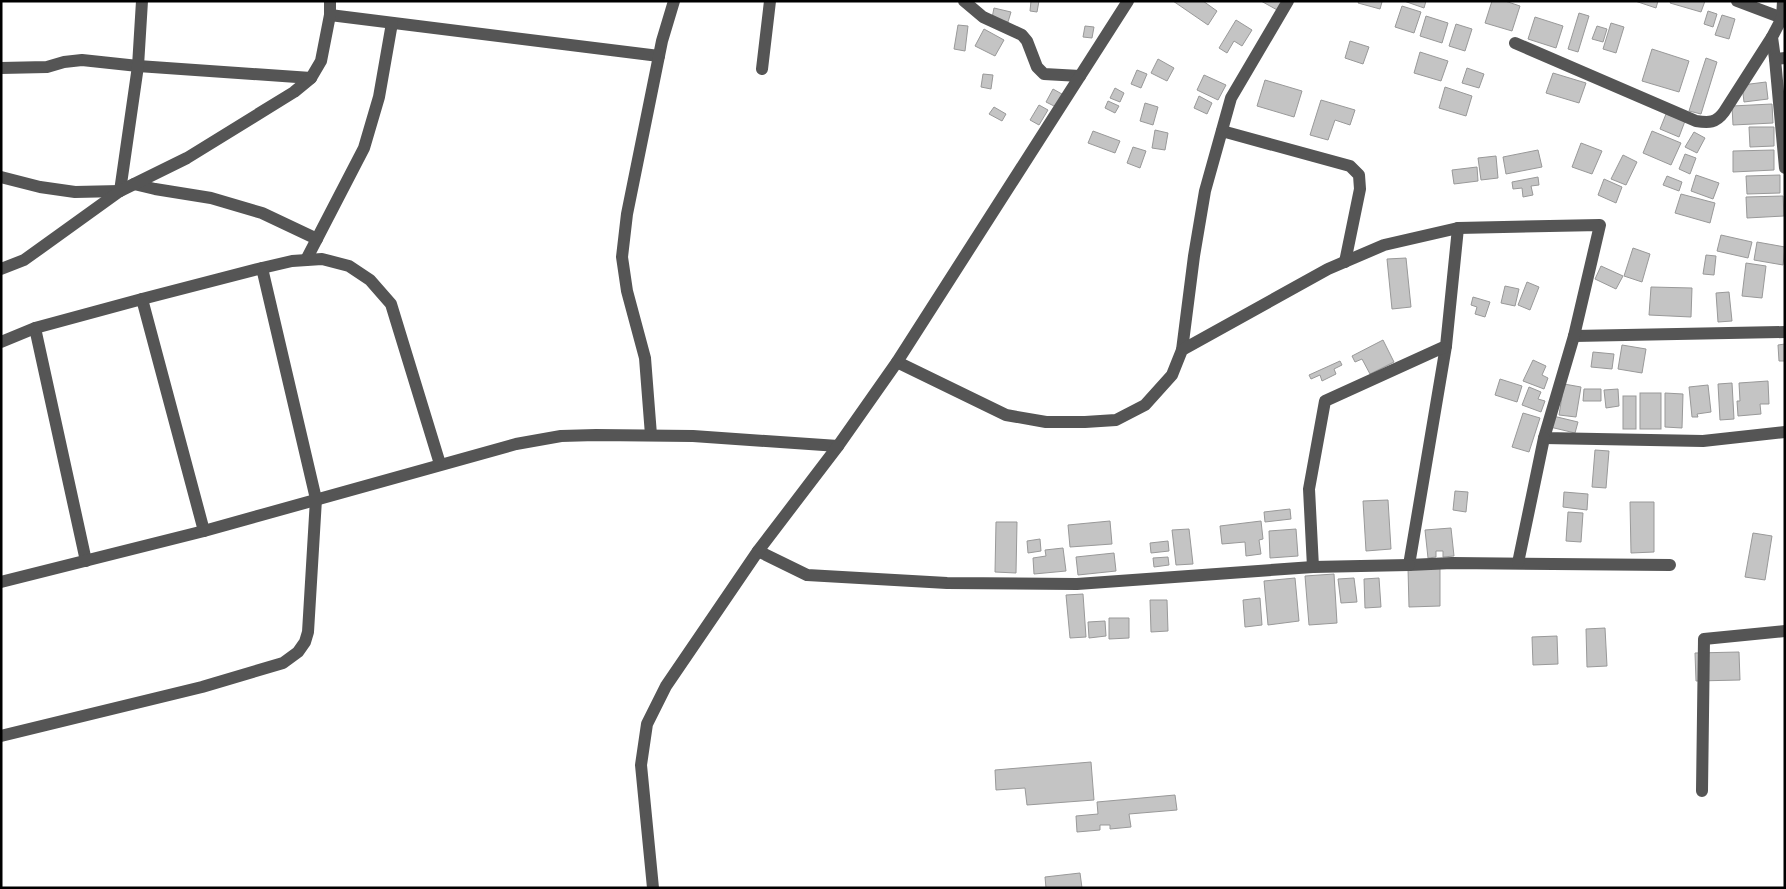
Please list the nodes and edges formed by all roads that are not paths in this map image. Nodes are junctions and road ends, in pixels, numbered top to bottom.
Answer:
1 (142, 1) edge
2 (330, 1) edge
3 (674, 1) edge
4 (770, 1) edge
5 (964, 1) edge
6 (1128, 1) edge
7 (1288, 1) edge
8 (1737, 1) edge
9 (1783, 1) edge
10 (330, 15) junction
11 (1782, 18) junction
12 (392, 23) junction
13 (1772, 37) junction
14 (1515, 43) dead end
15 (659, 56) junction
16 (1780, 59) edge
17 (138, 66) junction
18 (1, 68) edge
19 (762, 69) dead end
20 (1080, 76) junction
21 (311, 78) junction
22 (1222, 131) junction
23 (1785, 168) edge
24 (1, 177) edge
25 (134, 184) junction
26 (120, 191) junction
27 (1458, 228) junction
28 (317, 239) junction
29 (306, 260) junction
30 (1345, 262) junction
31 (262, 268) junction
32 (1, 269) edge
33 (142, 299) junction
34 (35, 328) junction
35 (1785, 332) edge
36 (1574, 336) junction
37 (1, 342) edge
38 (1446, 346) junction
39 (1182, 350) junction
40 (897, 362) junction
41 (1785, 432) edge
42 (651, 435) junction
43 (1544, 438) junction
44 (838, 446) junction
45 (440, 464) junction
46 (316, 499) junction
47 (204, 531) junction
48 (758, 551) junction
49 (86, 561) junction
50 (1518, 563) junction
51 (1409, 565) junction
52 (1670, 565) dead end
53 (1313, 567) junction
54 (1, 582) edge
55 (1785, 631) edge
56 (1, 736) edge
57 (1702, 791) dead end
58 (653, 888) edge

1 - 17 street
2 - 10 street
3 - 15 street
4 - 19 street
5 - 20 street
6 - 20 street
7 - 22 street
8 - 11 street
9 - 11 street
10 - 12 street
10 - 21 street
11 - 13 street
12 - 15 street
12 - 28 street
13 - 14 street
13 - 16 street
15 - 42 street
16 - 23 street
17 - 18 street
17 - 21 street
17 - 26 street
20 - 40 street
21 - 25 street
22 - 30 street
22 - 39 street
24 - 26 street
25 - 26 street
25 - 28 street
26 - 32 street
27 - 30 street
27 - 36 street
27 - 38 street
28 - 29 street
29 - 31 street
29 - 45 street
30 - 39 street
31 - 33 street
31 - 46 street
33 - 34 street
33 - 47 street
34 - 37 street
34 - 49 street
35 - 36 street
36 - 43 street
38 - 51 street
38 - 53 street
39 - 40 street
40 - 44 street
41 - 43 street
42 - 44 street
42 - 45 street
43 - 50 street
44 - 48 street
45 - 46 street
46 - 47 street
46 - 56 street
47 - 49 street
48 - 53 street
48 - 58 street
49 - 54 street
50 - 51 street
50 - 52 street
51 - 53 street
55 - 57 street

